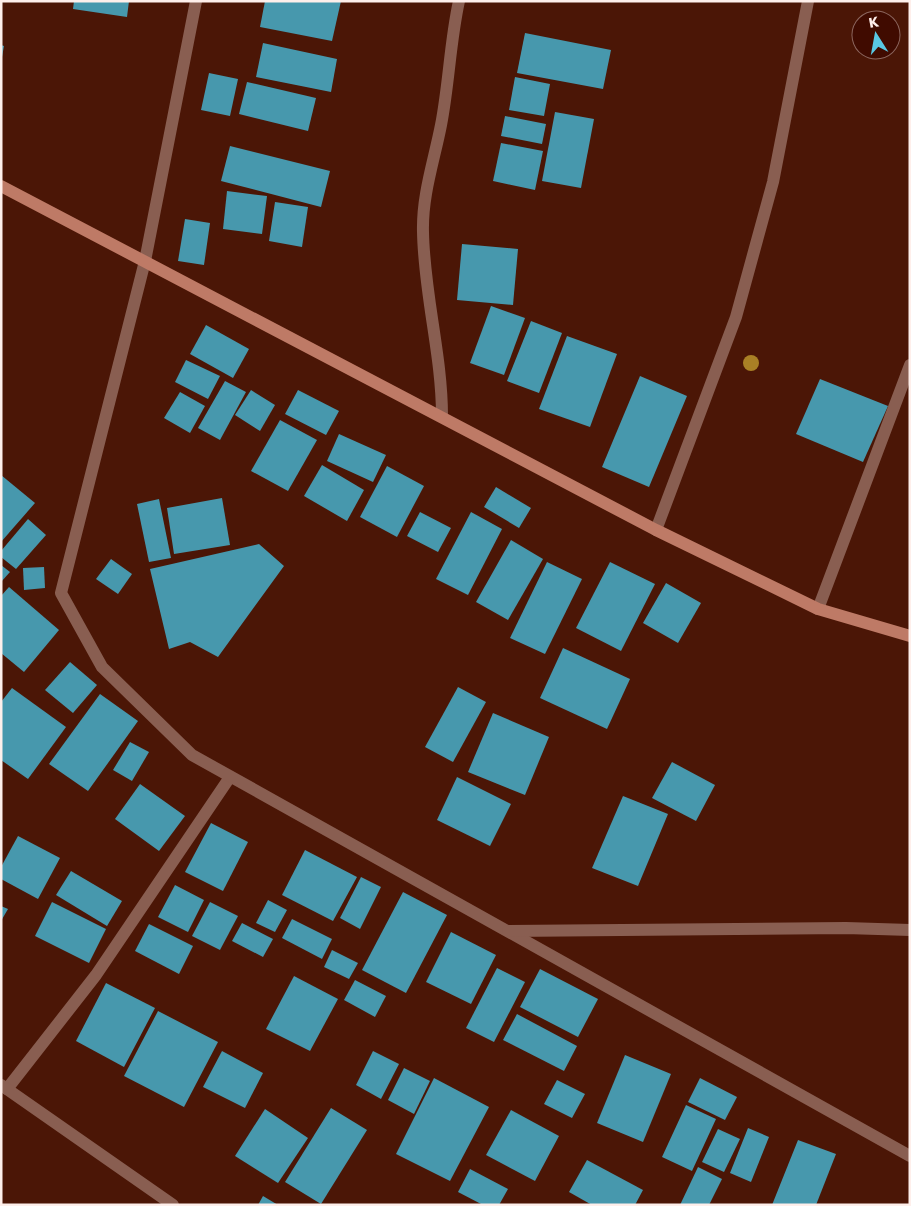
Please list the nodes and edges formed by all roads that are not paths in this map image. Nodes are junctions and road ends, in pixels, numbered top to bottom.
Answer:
1 (196, 1) edge
2 (459, 1) edge
3 (808, 1) edge
4 (1, 186) edge
5 (146, 261) junction
6 (910, 365) edge
7 (442, 416) junction
8 (656, 530) junction
9 (818, 609) junction
10 (910, 636) edge
11 (230, 777) junction
12 (910, 930) edge
13 (506, 931) junction
14 (4, 1087) edge
15 (910, 1156) edge
16 (173, 1205) edge

1 - 5 street
2 - 7 street
3 - 8 street
4 - 5 street
5 - 7 street
5 - 11 street
6 - 9 street
7 - 8 street
8 - 9 street
9 - 10 street
11 - 13 street
11 - 14 street
12 - 13 street
13 - 15 street
14 - 16 street

